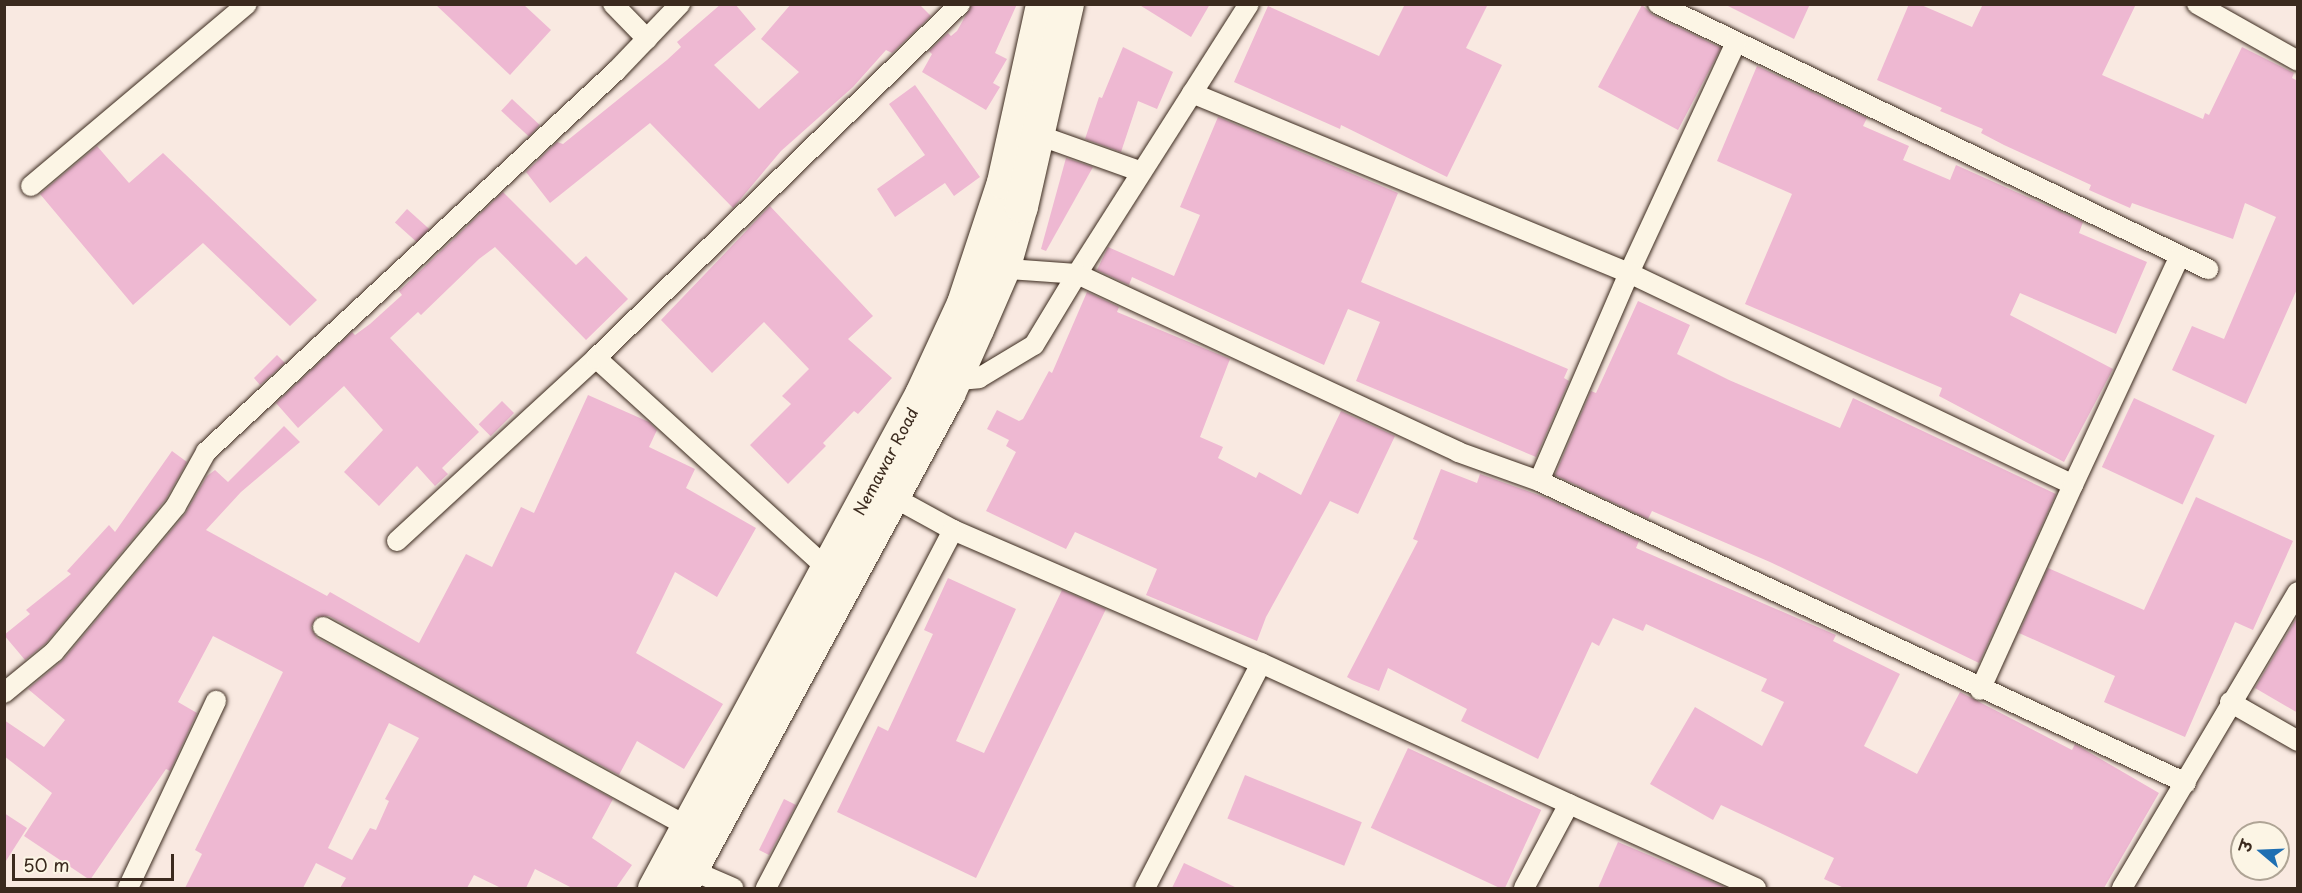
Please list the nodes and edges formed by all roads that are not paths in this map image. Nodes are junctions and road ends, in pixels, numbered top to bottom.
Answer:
1 (612, 4) edge
2 (680, 4) edge
3 (960, 4) edge
4 (1042, 4) edge
5 (1067, 4) edge
6 (1249, 4) edge
7 (1658, 4) edge
8 (2200, 5) edge
9 (241, 6) edge
10 (647, 39) junction
11 (1737, 43) junction
12 (2298, 61) edge
13 (1192, 93) junction
14 (1038, 135) junction
15 (1139, 171) junction
16 (31, 186) dead end
17 (2180, 256) junction
18 (989, 267) junction
19 (2208, 269) dead end
20 (1629, 273) junction
21 (1077, 274) junction
22 (596, 358) junction
23 (941, 379) junction
24 (1539, 481) junction
25 (2073, 485) junction
26 (882, 491) junction
27 (953, 530) junction
28 (397, 541) dead end
29 (828, 569) junction
30 (2298, 591) edge
31 (324, 627) dead end
32 (1260, 663) junction
33 (1980, 690) junction
34 (4, 693) edge
35 (216, 701) dead end
36 (2230, 702) junction
37 (2298, 741) edge
38 (2186, 783) junction
39 (1569, 804) junction
40 (687, 826) junction
41 (674, 877) edge
42 (128, 888) edge
43 (733, 888) edge
44 (766, 888) edge
45 (1145, 888) edge
46 (1524, 888) edge
47 (1756, 888) edge
48 (2122, 888) edge

1 - 10 street
2 - 10 street
3 - 22 street
4 - 18 highway, Nemawar Road
5 - 14 highway, Nemawar Road
6 - 13 street
7 - 11 street
8 - 12 street
9 - 16 street
10 - 34 street
11 - 17 street
11 - 20 street
13 - 15 street
13 - 20 street
14 - 15 street
14 - 18 highway, Nemawar Road
15 - 21 street
17 - 19 street
17 - 25 street
18 - 21 street
18 - 23 highway, Nemawar Road
20 - 24 street
20 - 25 street
21 - 23 street
21 - 24 street
22 - 28 street
22 - 29 street
23 - 26 highway, Nemawar Road
24 - 33 street
25 - 33 street
26 - 27 street
26 - 29 highway, Nemawar Road
26 - 41 highway, Nemawar Road
27 - 32 street
27 - 44 street
29 - 40 highway, Nemawar Road
30 - 36 street
31 - 40 street
32 - 39 street
32 - 45 street
33 - 38 street
35 - 42 street
36 - 37 street
36 - 38 street
38 - 48 street
39 - 46 street
39 - 47 street
40 - 41 highway, Nemawar Road
41 - 43 street

